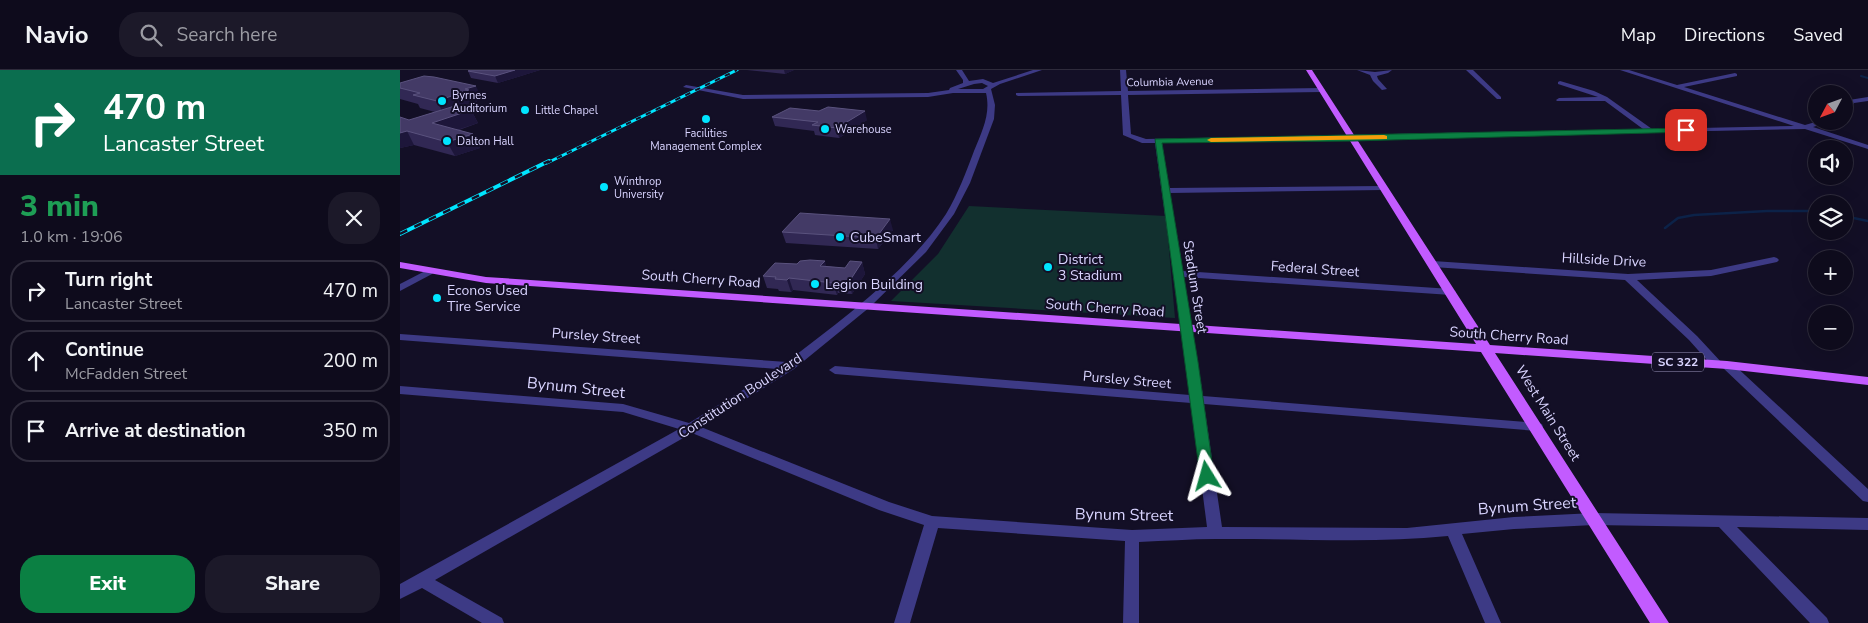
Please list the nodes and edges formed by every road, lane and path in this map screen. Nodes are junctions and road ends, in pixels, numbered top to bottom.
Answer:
1 (1039, 70) edge
2 (1123, 70) edge
3 (1310, 70) edge
4 (1360, 70) edge
5 (1389, 70) edge
6 (1469, 70) edge
7 (1623, 70) edge
8 (960, 72) edge
9 (1373, 73) junction
10 (1735, 75) dead end
11 (1016, 77) junction
12 (982, 82) junction
13 (1560, 83) dead end
14 (686, 87) dead end
15 (1675, 87) junction
16 (965, 88) junction
17 (990, 88) junction
18 (1384, 89) dead end
19 (1322, 90) junction
20 (1124, 93) junction
21 (1018, 94) dead end
22 (1499, 98) dead end
23 (1607, 99) junction
24 (1868, 99) edge
25 (1559, 100) dead end
26 (1853, 101) edge
27 (992, 107) junction
28 (1808, 127) edge
29 (1803, 128) junction
30 (1650, 131) junction
31 (1353, 138) junction
32 (1158, 141) junction
33 (1868, 147) edge
34 (1383, 188) junction
35 (1165, 191) junction
36 (1774, 260) dead end
37 (1433, 264) junction
38 (400, 265) edge
39 (430, 272) junction
40 (1177, 274) junction
41 (1628, 277) junction
42 (400, 288) edge
43 (1451, 292) junction
44 (866, 305) junction
45 (1186, 329) junction
46 (400, 337) edge
47 (1488, 350) junction
48 (1722, 365) junction
49 (790, 366) junction
50 (834, 370) dead end
51 (1868, 381) edge
52 (400, 390) edge
53 (1197, 400) junction
54 (1537, 427) junction
55 (691, 428) junction
56 (1868, 497) edge
57 (1594, 519) junction
58 (1721, 520) junction
59 (932, 522) junction
60 (1868, 524) edge
61 (1453, 530) junction
62 (1215, 533) junction
63 (1132, 536) junction
64 (422, 580) junction
65 (400, 592) edge
66 (496, 623) edge
67 (902, 623) edge
68 (1131, 623) edge
69 (1493, 623) edge
70 (1660, 623) edge
71 (1820, 623) edge

1 - 11 street
2 - 20 street
3 - 19 main road, West Main Street
4 - 9 street
5 - 9 street
6 - 22 street
7 - 15 street
8 - 12 street
8 - 16 street
9 - 18 street
10 - 15 street
11 - 12 street
11 - 17 street
11 - 27 street
12 - 16 street
12 - 17 street
13 - 23 street
14 - 16 street
15 - 29 street
16 - 17 street
16 - 27 street
17 - 27 street, Constitution Boulevard
19 - 20 street, Columbia Avenue
19 - 31 main road, West Main Street
20 - 21 street, Columbia Avenue
20 - 32 street
23 - 25 street
23 - 30 street
24 - 26 street
27 - 44 street, Constitution Boulevard
28 - 29 street
29 - 30 street
29 - 33 street
30 - 31 street
31 - 32 street
31 - 34 main road, West Main Street
32 - 35 street, Stadium Street
34 - 35 street
34 - 37 main road, West Main Street
35 - 40 street, Stadium Street
36 - 41 street, Hillside Drive
37 - 41 street, Hillside Drive
37 - 43 main road, West Main Street
38 - 39 main road, South Cherry Road
39 - 42 street
39 - 44 main road, South Cherry Road
40 - 43 street, Federal Street
40 - 45 street, Stadium Street
41 - 48 street
43 - 47 main road, West Main Street
44 - 45 main road, South Cherry Road
44 - 49 street, Constitution Boulevard
45 - 47 main road, South Cherry Road
45 - 53 street, Stadium Street
46 - 49 street, Pursley Street
47 - 48 main road, South Cherry Road / SC 322
47 - 54 main road, West Main Street
48 - 51 main road, South Cherry Road / SC 322
48 - 56 street
49 - 55 street, Constitution Boulevard
50 - 53 street, Pursley Street
52 - 55 street, Bynum Street
53 - 54 street, Pursley Street
53 - 62 street, Stadium Street
54 - 57 main road, West Main Street
55 - 59 street, Bynum Street
55 - 64 street, Constitution Boulevard
57 - 58 street, Bynum Street
57 - 61 street, Bynum Street
57 - 70 main road, West Main Street
58 - 60 street, Bynum Street
58 - 71 street
59 - 63 street, Bynum Street
59 - 67 street
61 - 62 street, Bynum Street
61 - 69 street
62 - 63 street, Bynum Street
63 - 68 street
64 - 65 street, Constitution Boulevard
64 - 66 street

